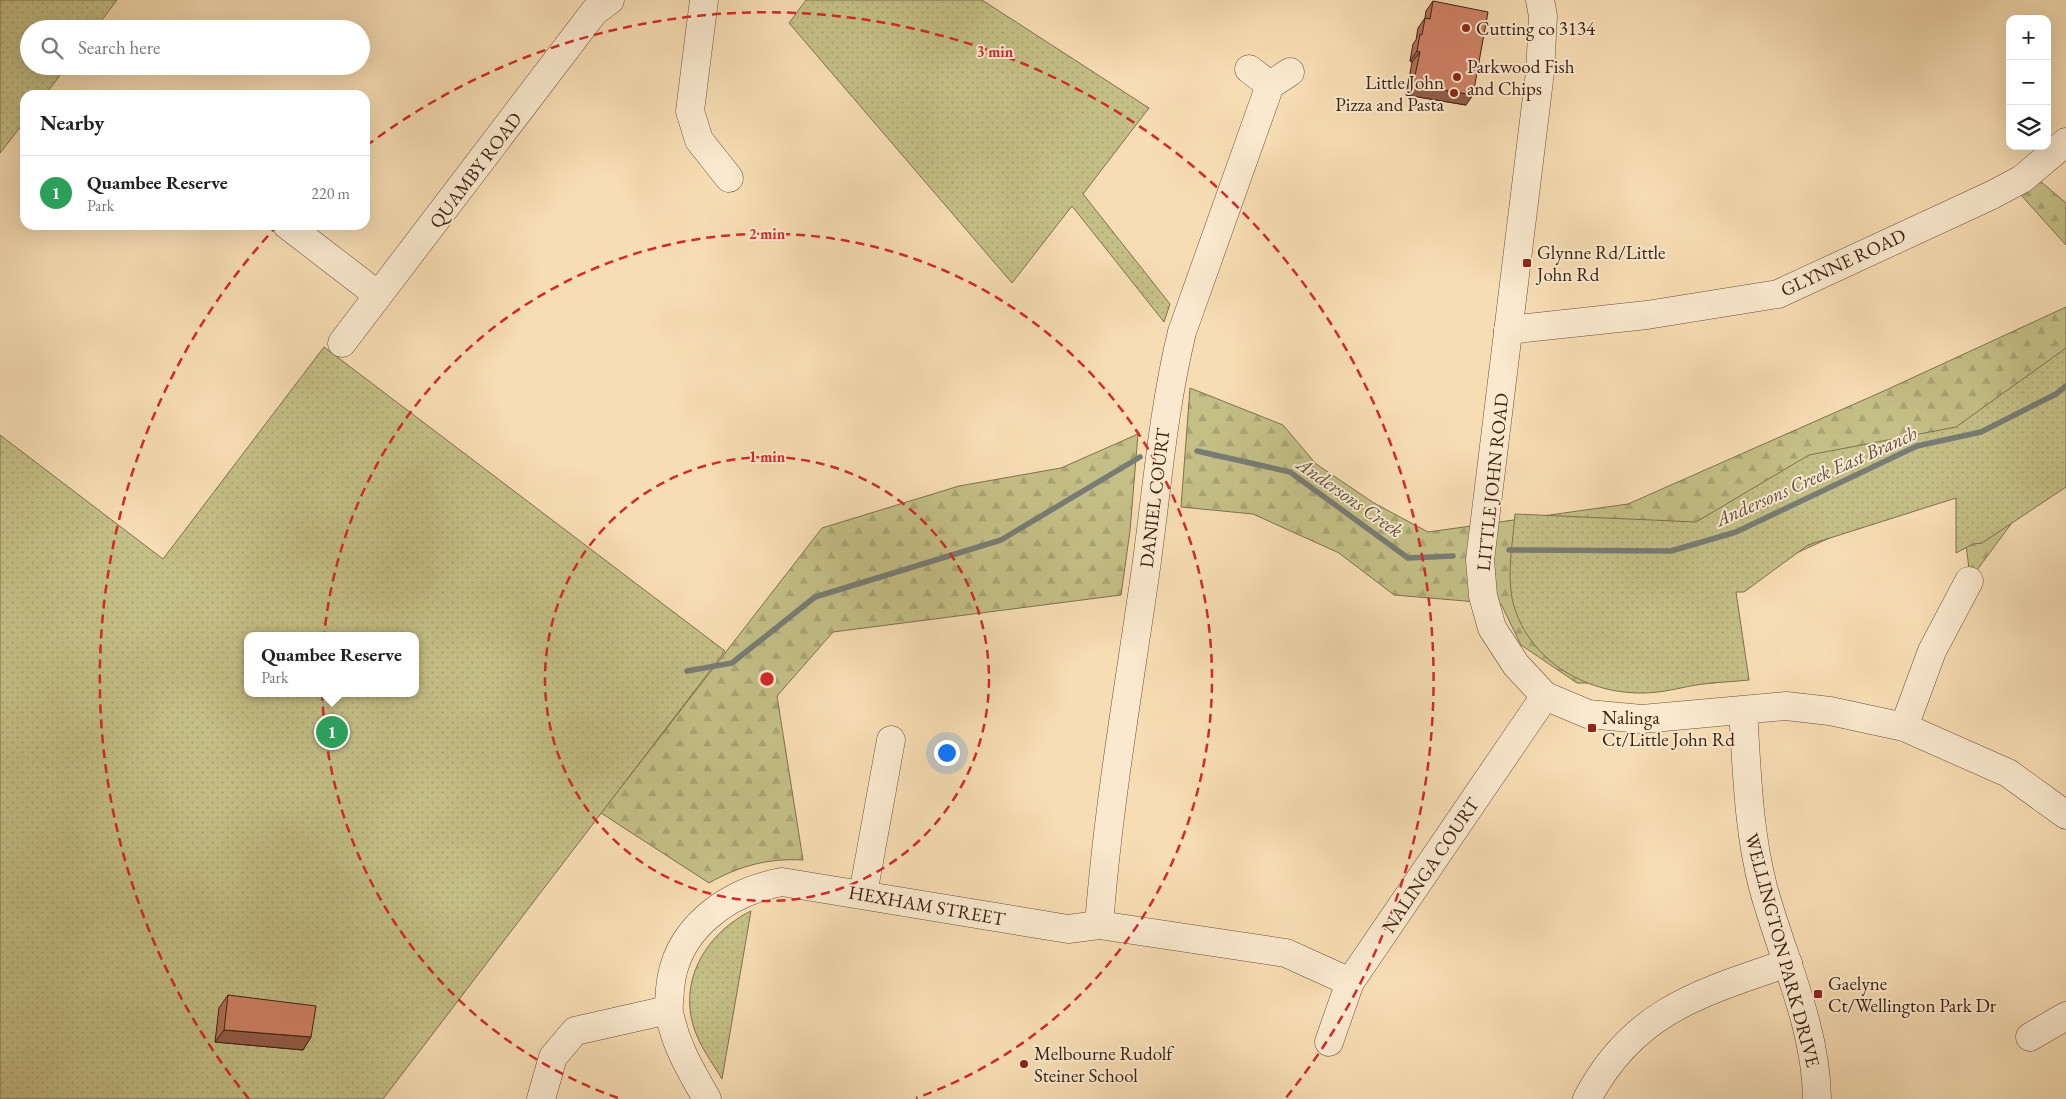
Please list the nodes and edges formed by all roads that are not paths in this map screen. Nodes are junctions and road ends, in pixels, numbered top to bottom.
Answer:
1 (610, 0) edge
2 (704, 0) edge
3 (1540, 0) edge
4 (1270, 75) dead end
5 (2066, 142) edge
6 (729, 178) dead end
7 (294, 230) edge
8 (378, 295) junction
9 (1508, 330) junction
10 (342, 343) dead end
11 (1969, 581) dead end
12 (1546, 696) junction
13 (1743, 711) junction
14 (1904, 727) junction
15 (891, 740) dead end
16 (2066, 815) edge
17 (862, 894) junction
18 (1099, 925) junction
19 (1788, 963) junction
20 (1350, 982) junction
21 (668, 1010) junction
22 (2066, 1016) edge
23 (2030, 1037) dead end
24 (1329, 1042) dead end
25 (541, 1099) edge
26 (707, 1099) edge
27 (1587, 1099) edge
28 (1817, 1099) edge

1 - 8 street, QUAMBY ROAD
2 - 6 street
3 - 9 street, LITTLE JOHN ROAD
4 - 18 street, DANIEL COURT
5 - 9 street, GLYNNE ROAD
7 - 8 street
8 - 10 street, QUAMBY ROAD
9 - 12 street, LITTLE JOHN ROAD
11 - 14 street
12 - 13 street, LITTLE JOHN ROAD
12 - 20 street, NALINGA COURT
13 - 14 street, LITTLE JOHN ROAD
13 - 19 street, WELLINGTON PARK DRIVE
14 - 16 street, LITTLE JOHN ROAD
15 - 17 street
17 - 18 street, HEXHAM STREET
17 - 21 street, HEXHAM STREET
18 - 20 street, HEXHAM STREET
19 - 27 street
19 - 28 street, WELLINGTON PARK DRIVE
20 - 24 street, NALINGA COURT
21 - 25 street
21 - 26 street, HEXHAM STREET
22 - 23 street

